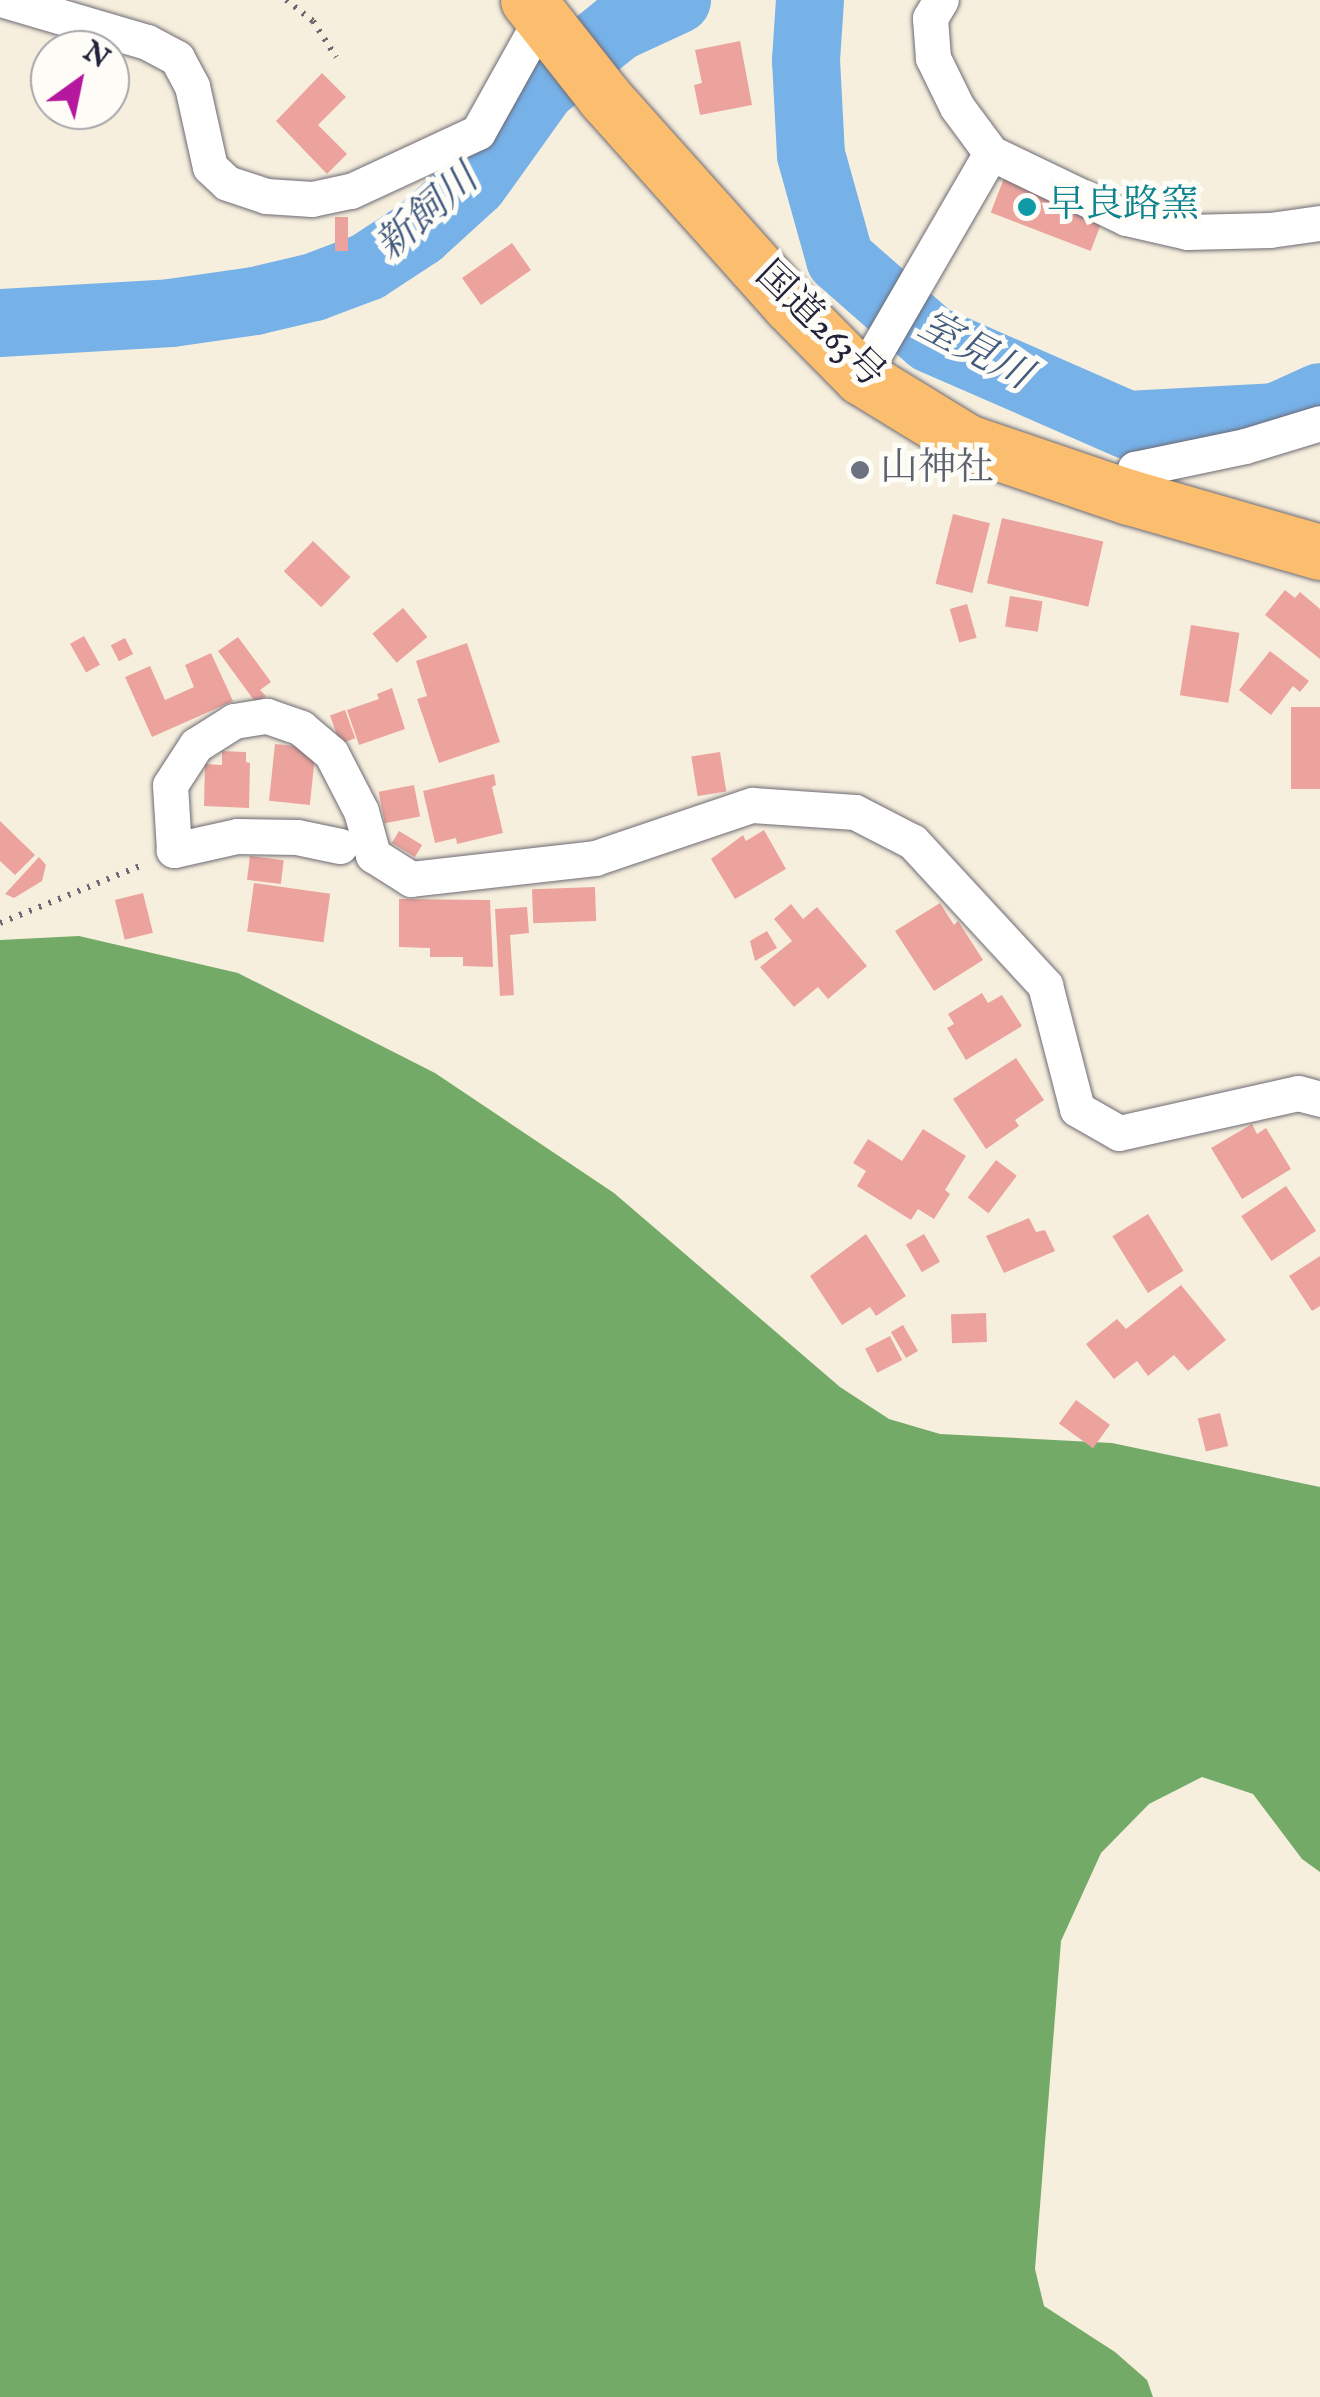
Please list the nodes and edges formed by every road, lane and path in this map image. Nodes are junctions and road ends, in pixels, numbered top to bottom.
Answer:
1 (4, 0) edge
2 (286, 0) edge
3 (941, 0) edge
4 (540, 15) edge
5 (336, 57) dead end
6 (991, 153) junction
7 (1320, 223) edge
8 (862, 377) junction
9 (1320, 423) edge
10 (1129, 498) junction
11 (1320, 552) edge
12 (340, 846) dead end
13 (174, 850) junction
14 (0, 923) edge
15 (1320, 1099) edge

1 - 4 street
2 - 5 path
3 - 6 street
4 - 8 highway, 国道263号
6 - 7 street
6 - 8 street
8 - 10 highway, 国道263号
9 - 10 street
10 - 11 highway, 国道263号
12 - 13 street
13 - 14 path
13 - 15 street

